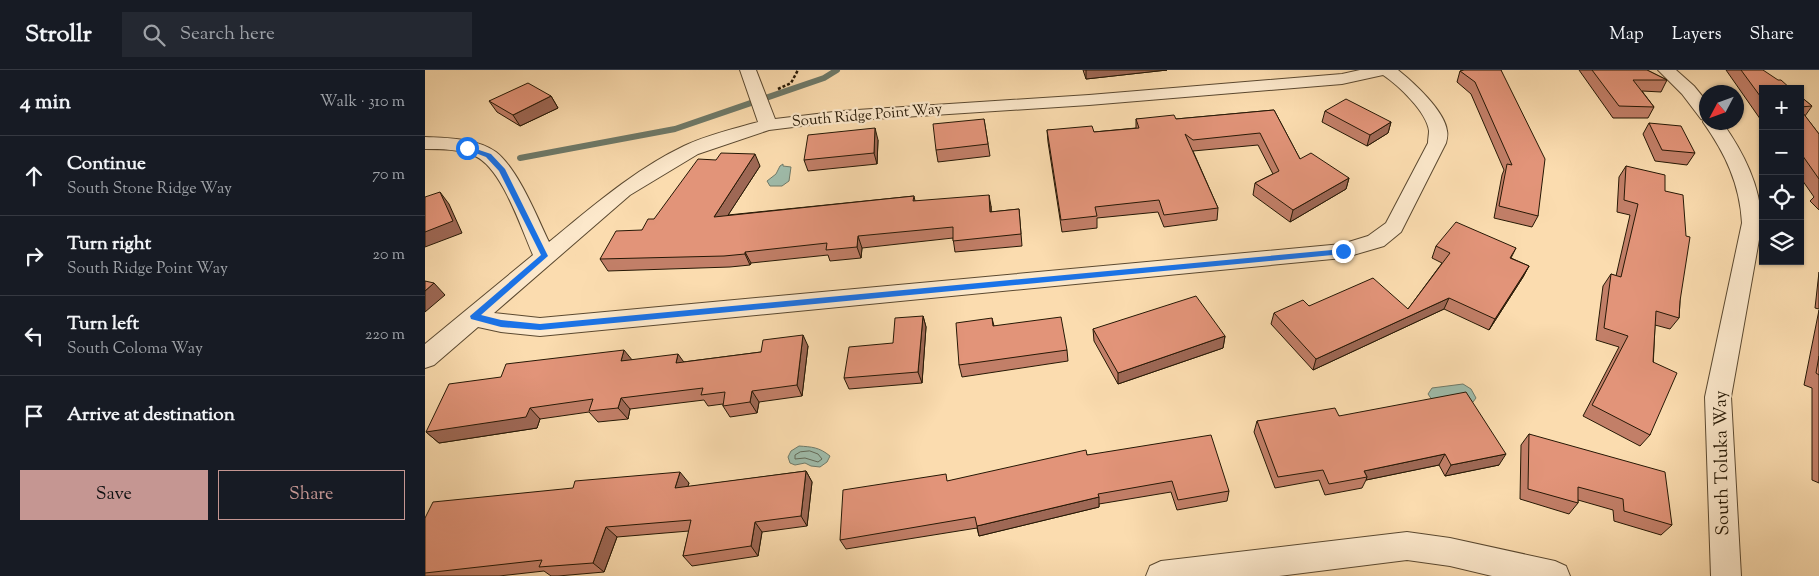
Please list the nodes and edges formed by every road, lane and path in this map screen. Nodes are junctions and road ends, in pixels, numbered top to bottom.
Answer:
1 (749, 70) edge
2 (798, 70) edge
3 (1383, 70) edge
4 (1387, 70) edge
5 (1666, 70) edge
6 (757, 95) junction
7 (1699, 104) edge
8 (768, 126) junction
9 (1718, 130) edge
10 (425, 143) edge
11 (545, 256) junction
12 (474, 316) junction
13 (425, 358) edge
14 (1161, 576) edge
15 (1555, 576) edge
16 (1726, 576) edge

1 - 6 street
2 - 6 path
3 - 8 street, South Ridge Point Way
4 - 12 street
5 - 7 street
6 - 8 street
8 - 11 street, South Ridge Point Way
9 - 16 street, South Toluka Way
10 - 11 street
11 - 12 street, South Ridge Point Way
12 - 13 street, South Ridge Point Way
14 - 15 street

